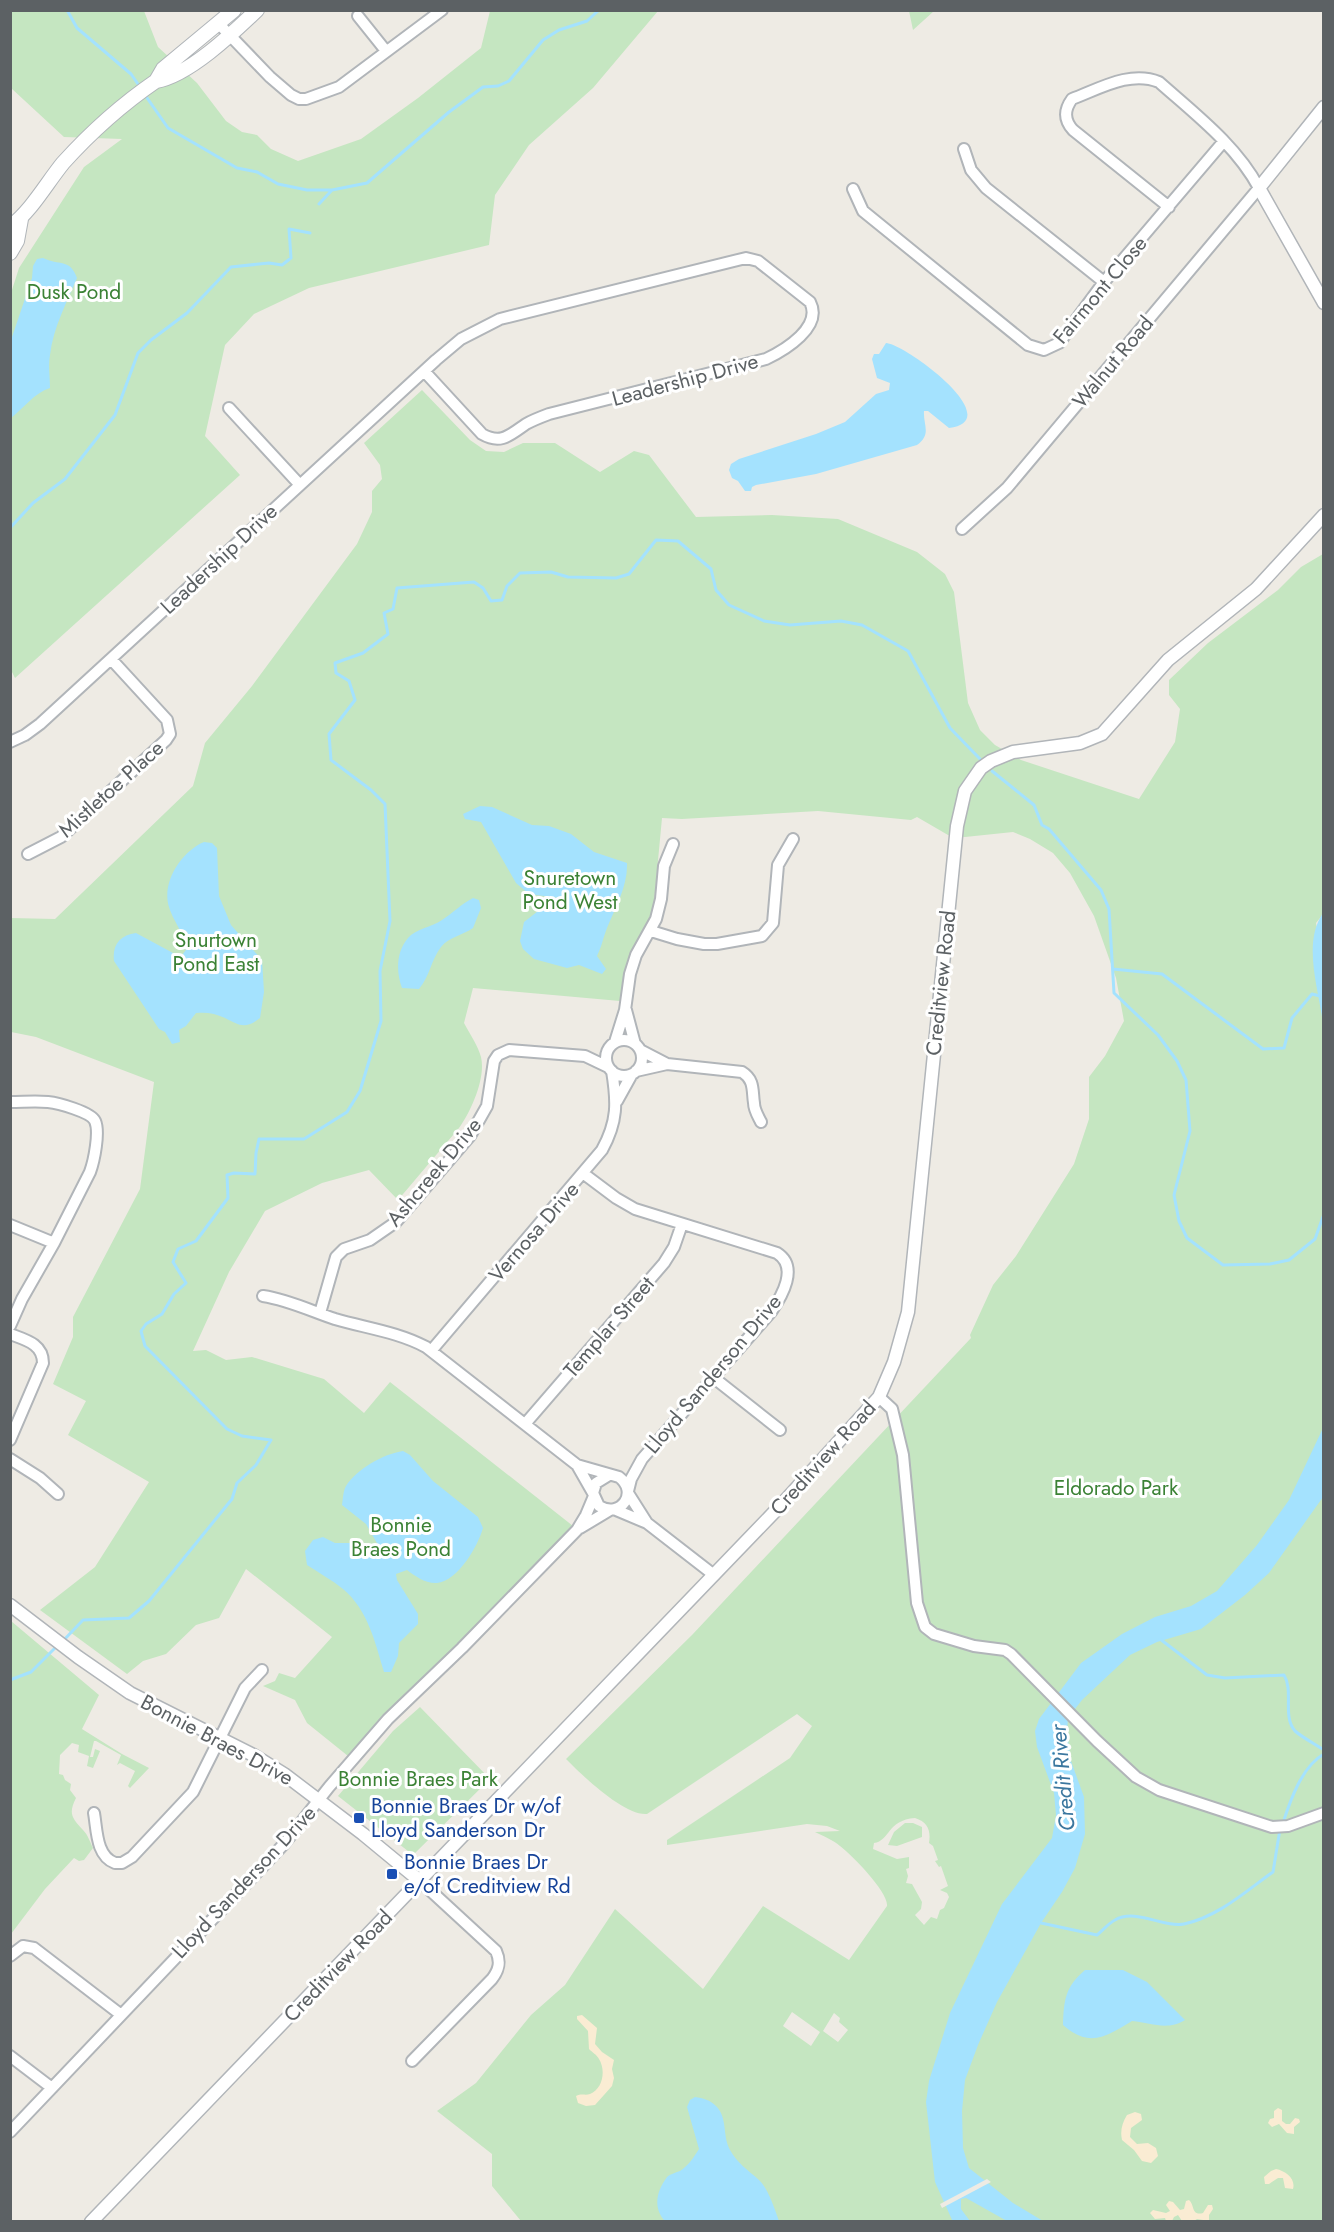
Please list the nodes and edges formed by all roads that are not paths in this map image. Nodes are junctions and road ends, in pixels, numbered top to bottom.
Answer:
1 (234, 10) edge
2 (257, 10) edge
3 (442, 10) edge
4 (358, 16) dead end
5 (219, 24) junction
6 (230, 36) junction
7 (386, 51) junction
8 (153, 83) junction
9 (1323, 107) edge
10 (1224, 141) junction
11 (964, 149) dead end
12 (1259, 188) junction
13 (853, 189) dead end
14 (1169, 207) junction
15 (16, 223) edge
16 (10, 253) edge
17 (1104, 282) junction
18 (1323, 303) edge
19 (424, 371) junction
20 (229, 408) dead end
21 (300, 485) junction
22 (1323, 515) edge
23 (962, 529) dead end
24 (111, 659) junction
25 (10, 742) edge
26 (793, 839) dead end
27 (673, 844) dead end
28 (28, 854) dead end
29 (651, 931) junction
30 (626, 1010) junction
31 (613, 1044) junction
32 (637, 1047) junction
33 (585, 1056) junction
34 (667, 1064) junction
35 (610, 1069) junction
36 (634, 1072) junction
37 (10, 1102) edge
38 (617, 1102) junction
39 (761, 1122) dead end
40 (584, 1174) junction
41 (682, 1224) junction
42 (10, 1226) edge
43 (54, 1243) junction
44 (263, 1296) dead end
45 (320, 1313) junction
46 (10, 1326) edge
47 (10, 1334) edge
48 (431, 1351) junction
49 (714, 1378) junction
50 (879, 1397) junction
51 (525, 1424) junction
52 (780, 1430) dead end
53 (10, 1440) edge
54 (10, 1459) edge
55 (642, 1459) junction
56 (576, 1465) junction
57 (611, 1475) junction
58 (628, 1492) junction
59 (58, 1494) dead end
60 (593, 1495) junction
61 (613, 1510) junction
62 (647, 1523) junction
63 (577, 1530) junction
64 (714, 1575) junction
65 (10, 1605) edge
66 (262, 1670) dead end
67 (220, 1739) junction
68 (319, 1800) junction
69 (94, 1813) dead end
70 (1323, 1813) edge
71 (420, 1881) junction
72 (10, 1956) edge
73 (120, 2014) junction
74 (10, 2056) edge
75 (412, 2061) dead end
76 (52, 2088) junction
77 (10, 2132) edge
78 (91, 2222) edge

1 - 5 main road
2 - 6 main road
3 - 7 street
4 - 7 street
5 - 6 street
5 - 8 main road
6 - 7 street
6 - 8 main road
8 - 15 main road
9 - 12 street
10 - 12 street
10 - 14 street, Fairmont Close
10 - 14 street
11 - 17 street
12 - 18 street
12 - 23 street, Walnut Road
13 - 17 street, Fairmont Close
14 - 17 street, Fairmont Close
15 - 16 main road
19 - 19 street, Leadership Drive
19 - 21 street, Leadership Drive
20 - 21 street
21 - 24 street, Leadership Drive
22 - 50 street, Creditview Road
24 - 25 street, Leadership Drive
24 - 28 street, Mistletoe Place
26 - 29 street
27 - 29 street
29 - 30 street
30 - 31 street
30 - 32 street
31 - 32 street
31 - 33 street, Ashcreek Drive
31 - 35 street
32 - 34 street
32 - 36 street
33 - 35 street, Ashcreek Drive
33 - 45 street, Ashcreek Drive
34 - 36 street
34 - 39 street
35 - 36 street
35 - 38 street, Vernosa Drive
36 - 38 street, Vernosa Drive
37 - 43 street
38 - 40 street, Vernosa Drive
40 - 41 street, Lloyd Sanderson Drive
40 - 48 street, Vernosa Drive
41 - 49 street, Lloyd Sanderson Drive
41 - 51 street, Templar Street
42 - 43 street
43 - 46 street
44 - 45 street
45 - 48 street
47 - 53 street
48 - 51 street
49 - 52 street
49 - 55 street, Lloyd Sanderson Drive
50 - 64 street, Creditview Road
50 - 70 street
51 - 56 street
54 - 59 street
55 - 57 street, Lloyd Sanderson Drive
55 - 58 street, Lloyd Sanderson Drive
56 - 57 street
56 - 60 street
57 - 58 street
57 - 60 street
58 - 61 street
58 - 62 street
60 - 61 street
60 - 63 street, Lloyd Sanderson Drive
61 - 62 street
61 - 63 street, Lloyd Sanderson Drive
62 - 64 street
63 - 68 street, Lloyd Sanderson Drive
64 - 71 street, Creditview Road
65 - 67 street, Bonnie Braes Drive
66 - 67 street
67 - 68 street, Bonnie Braes Drive
67 - 69 street
68 - 71 street, Bonnie Braes Drive
68 - 73 street, Lloyd Sanderson Drive
71 - 75 street
71 - 78 street, Creditview Road
72 - 73 street
73 - 76 street, Lloyd Sanderson Drive
74 - 76 street
76 - 77 street, Lloyd Sanderson Drive

